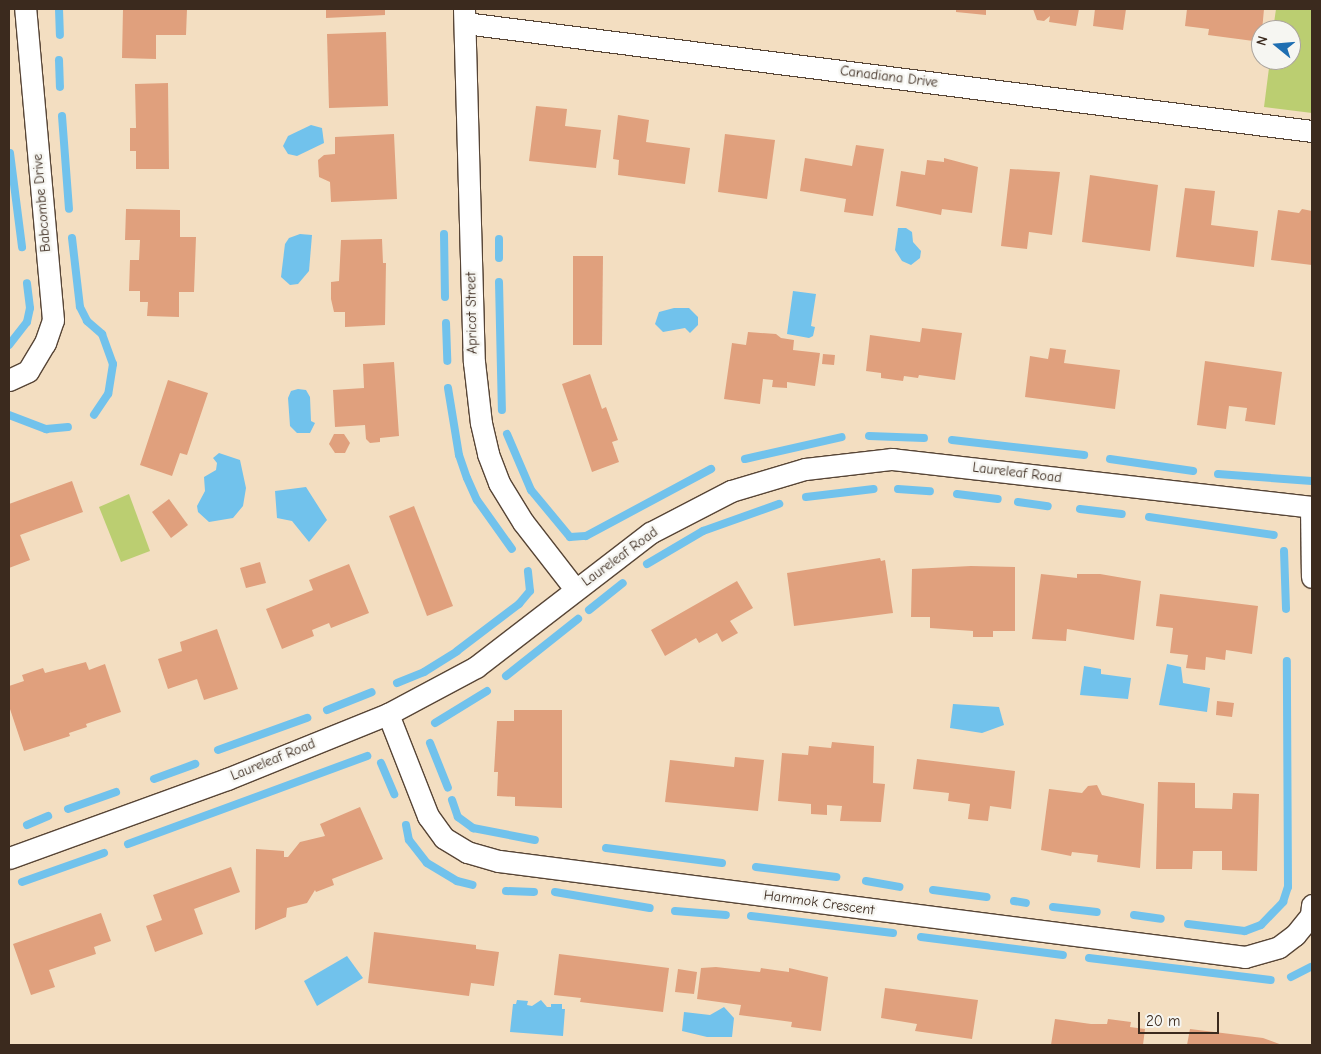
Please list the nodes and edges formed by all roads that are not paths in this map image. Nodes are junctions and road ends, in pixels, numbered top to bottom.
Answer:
1 (25, 9) edge
2 (465, 16) edge
3 (1312, 131) edge
4 (9, 380) edge
5 (1311, 507) edge
6 (1312, 577) edge
7 (575, 589) junction
8 (388, 714) junction
9 (9, 858) edge
10 (1312, 906) edge

1 - 4 street, Babcombe Drive
2 - 3 street, Canadiana Drive
2 - 7 street, Apricot Street
5 - 6 street
5 - 7 street, Laureleaf Road
7 - 8 street, Laureleaf Road
8 - 9 street, Laureleaf Road
8 - 10 street, Hammok Crescent

